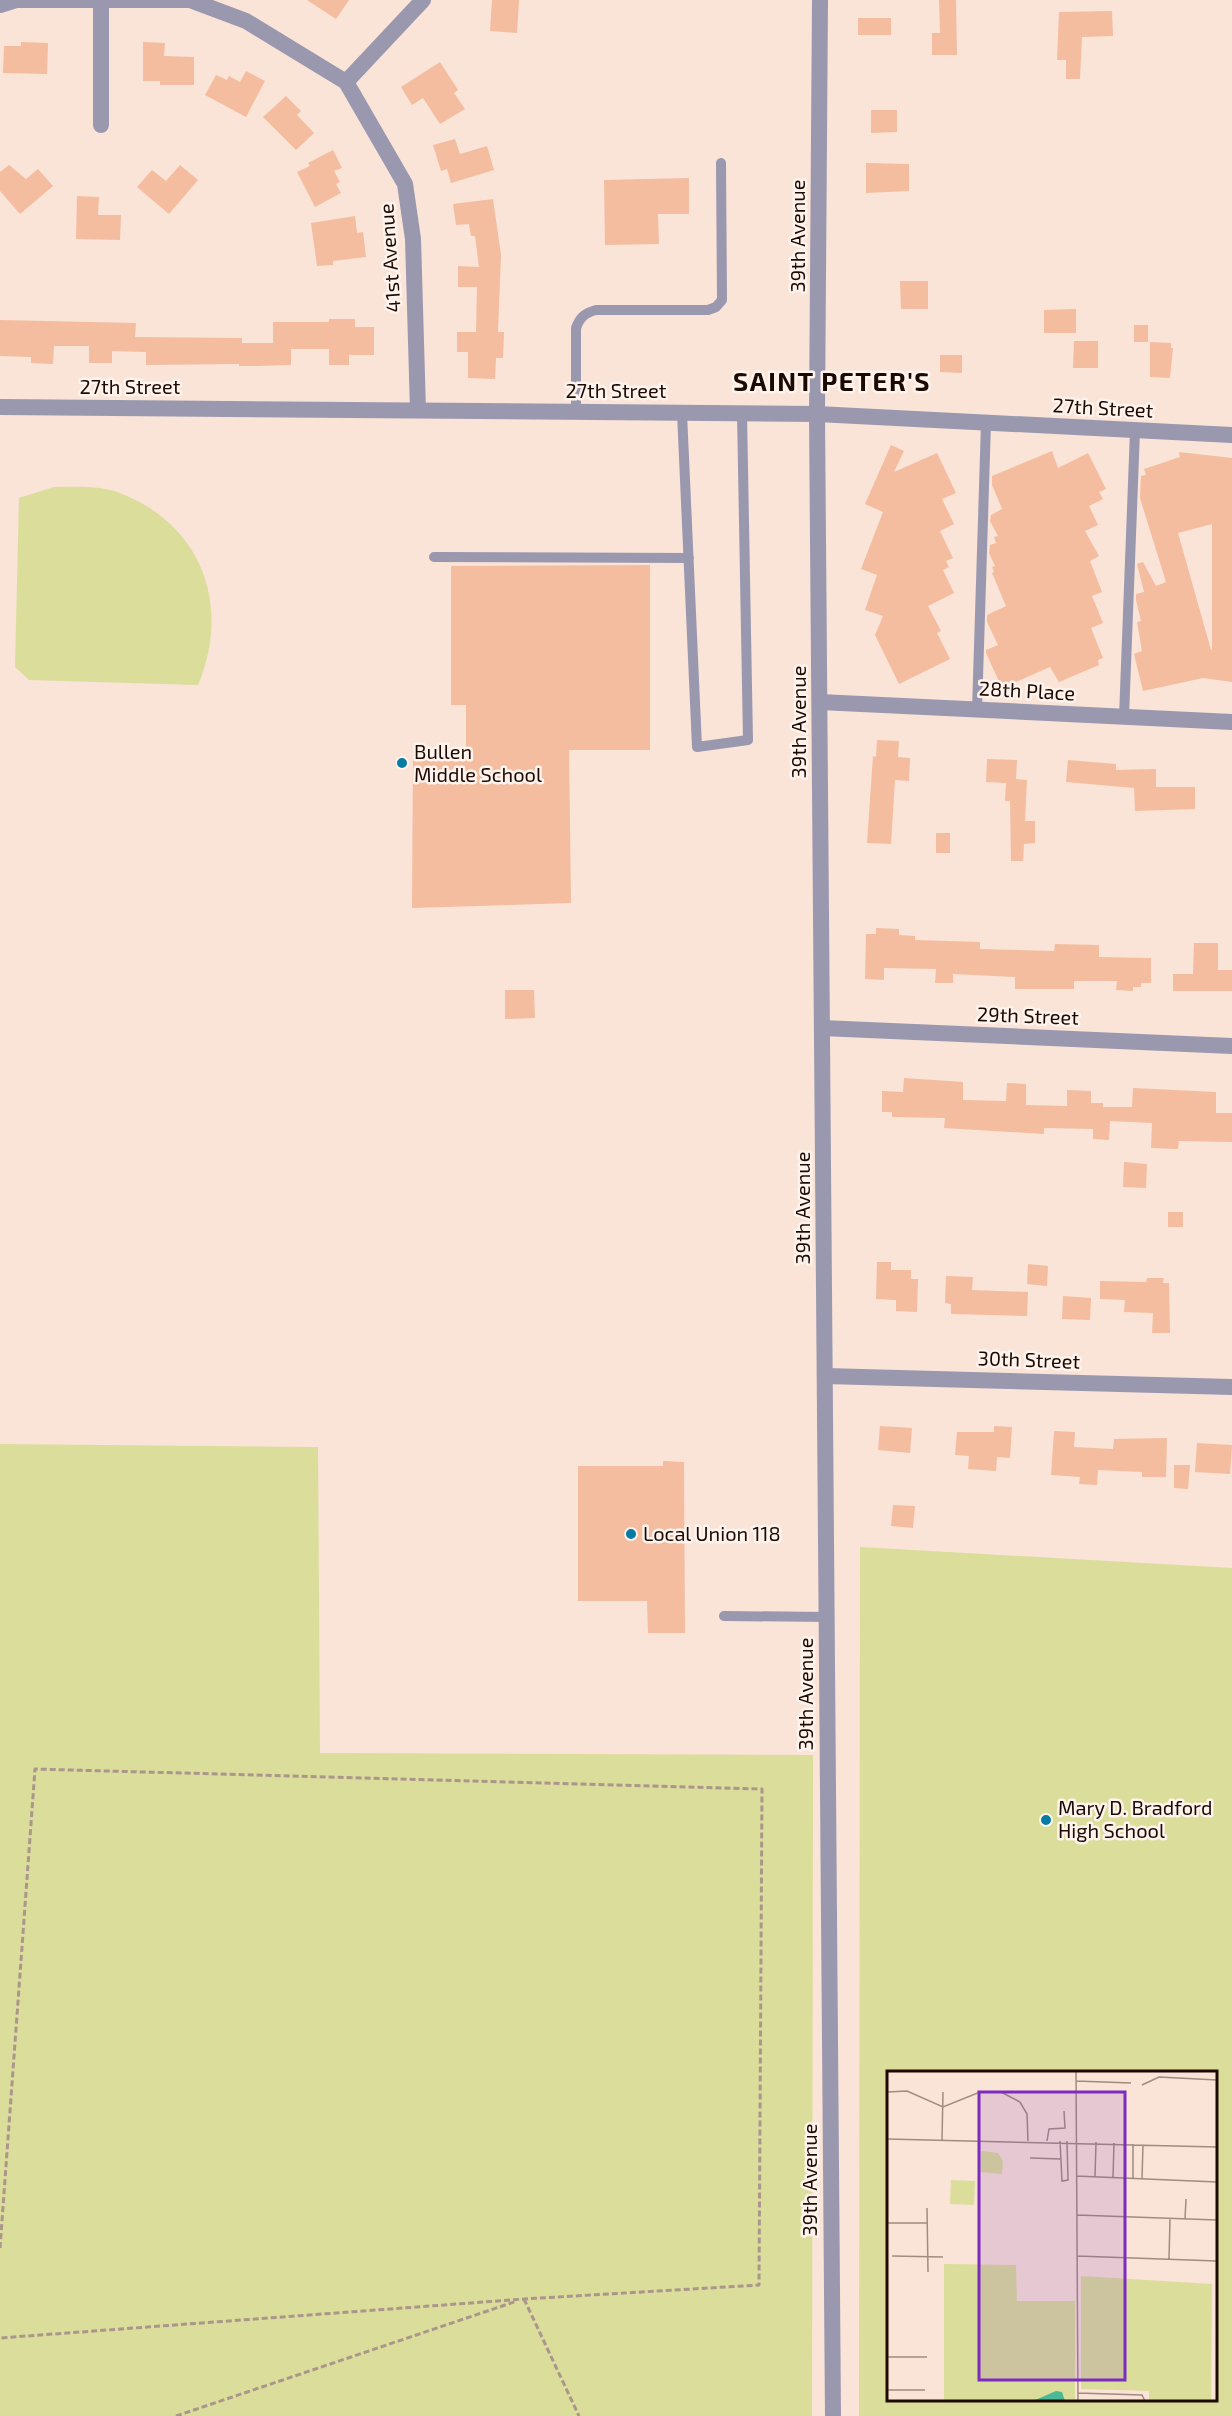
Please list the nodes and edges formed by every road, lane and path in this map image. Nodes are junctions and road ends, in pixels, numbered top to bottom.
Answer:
1 (423, 0) edge
2 (820, 0) edge
3 (101, 1) edge
4 (0, 5) edge
5 (346, 82) junction
6 (101, 124) dead end
7 (721, 163) dead end
8 (0, 407) edge
9 (418, 410) junction
10 (576, 412) junction
11 (682, 413) junction
12 (742, 413) junction
13 (817, 414) junction
14 (986, 423) junction
15 (1135, 431) junction
16 (1232, 435) edge
17 (434, 557) dead end
18 (689, 558) junction
19 (820, 702) junction
20 (977, 710) junction
21 (1124, 717) junction
22 (1232, 722) edge
23 (822, 1028) junction
24 (1232, 1046) edge
25 (825, 1376) junction
26 (1232, 1387) edge
27 (724, 1616) dead end
28 (827, 1617) junction
29 (0, 2248) edge
30 (524, 2299) junction
31 (0, 2338) edge
32 (176, 2416) edge
33 (579, 2416) edge
34 (833, 2416) edge

1 - 5 street
2 - 13 street, 39th Avenue
3 - 4 street
3 - 5 street
3 - 6 street
5 - 9 street, 41st Avenue
7 - 10 lane
8 - 9 street, 27th Street
9 - 10 street, 27th Street
10 - 11 street, 27th Street
11 - 12 street, 27th Street
11 - 18 lane
12 - 13 street, 27th Street
12 - 18 lane
13 - 14 street, 27th Street
13 - 19 street, 39th Avenue
14 - 15 street, 27th Street
14 - 20 lane
15 - 16 street, 27th Street
15 - 21 lane
17 - 18 lane
19 - 20 street, 28th Place
19 - 23 street, 39th Avenue
20 - 21 street, 28th Place
21 - 22 street, 28th Place
23 - 24 street, 29th Street
23 - 25 street, 39th Avenue
25 - 26 street, 30th Street
25 - 28 street, 39th Avenue
27 - 28 lane
28 - 34 street, 39th Avenue
29 - 30 path
30 - 31 path
30 - 32 path
30 - 33 path

